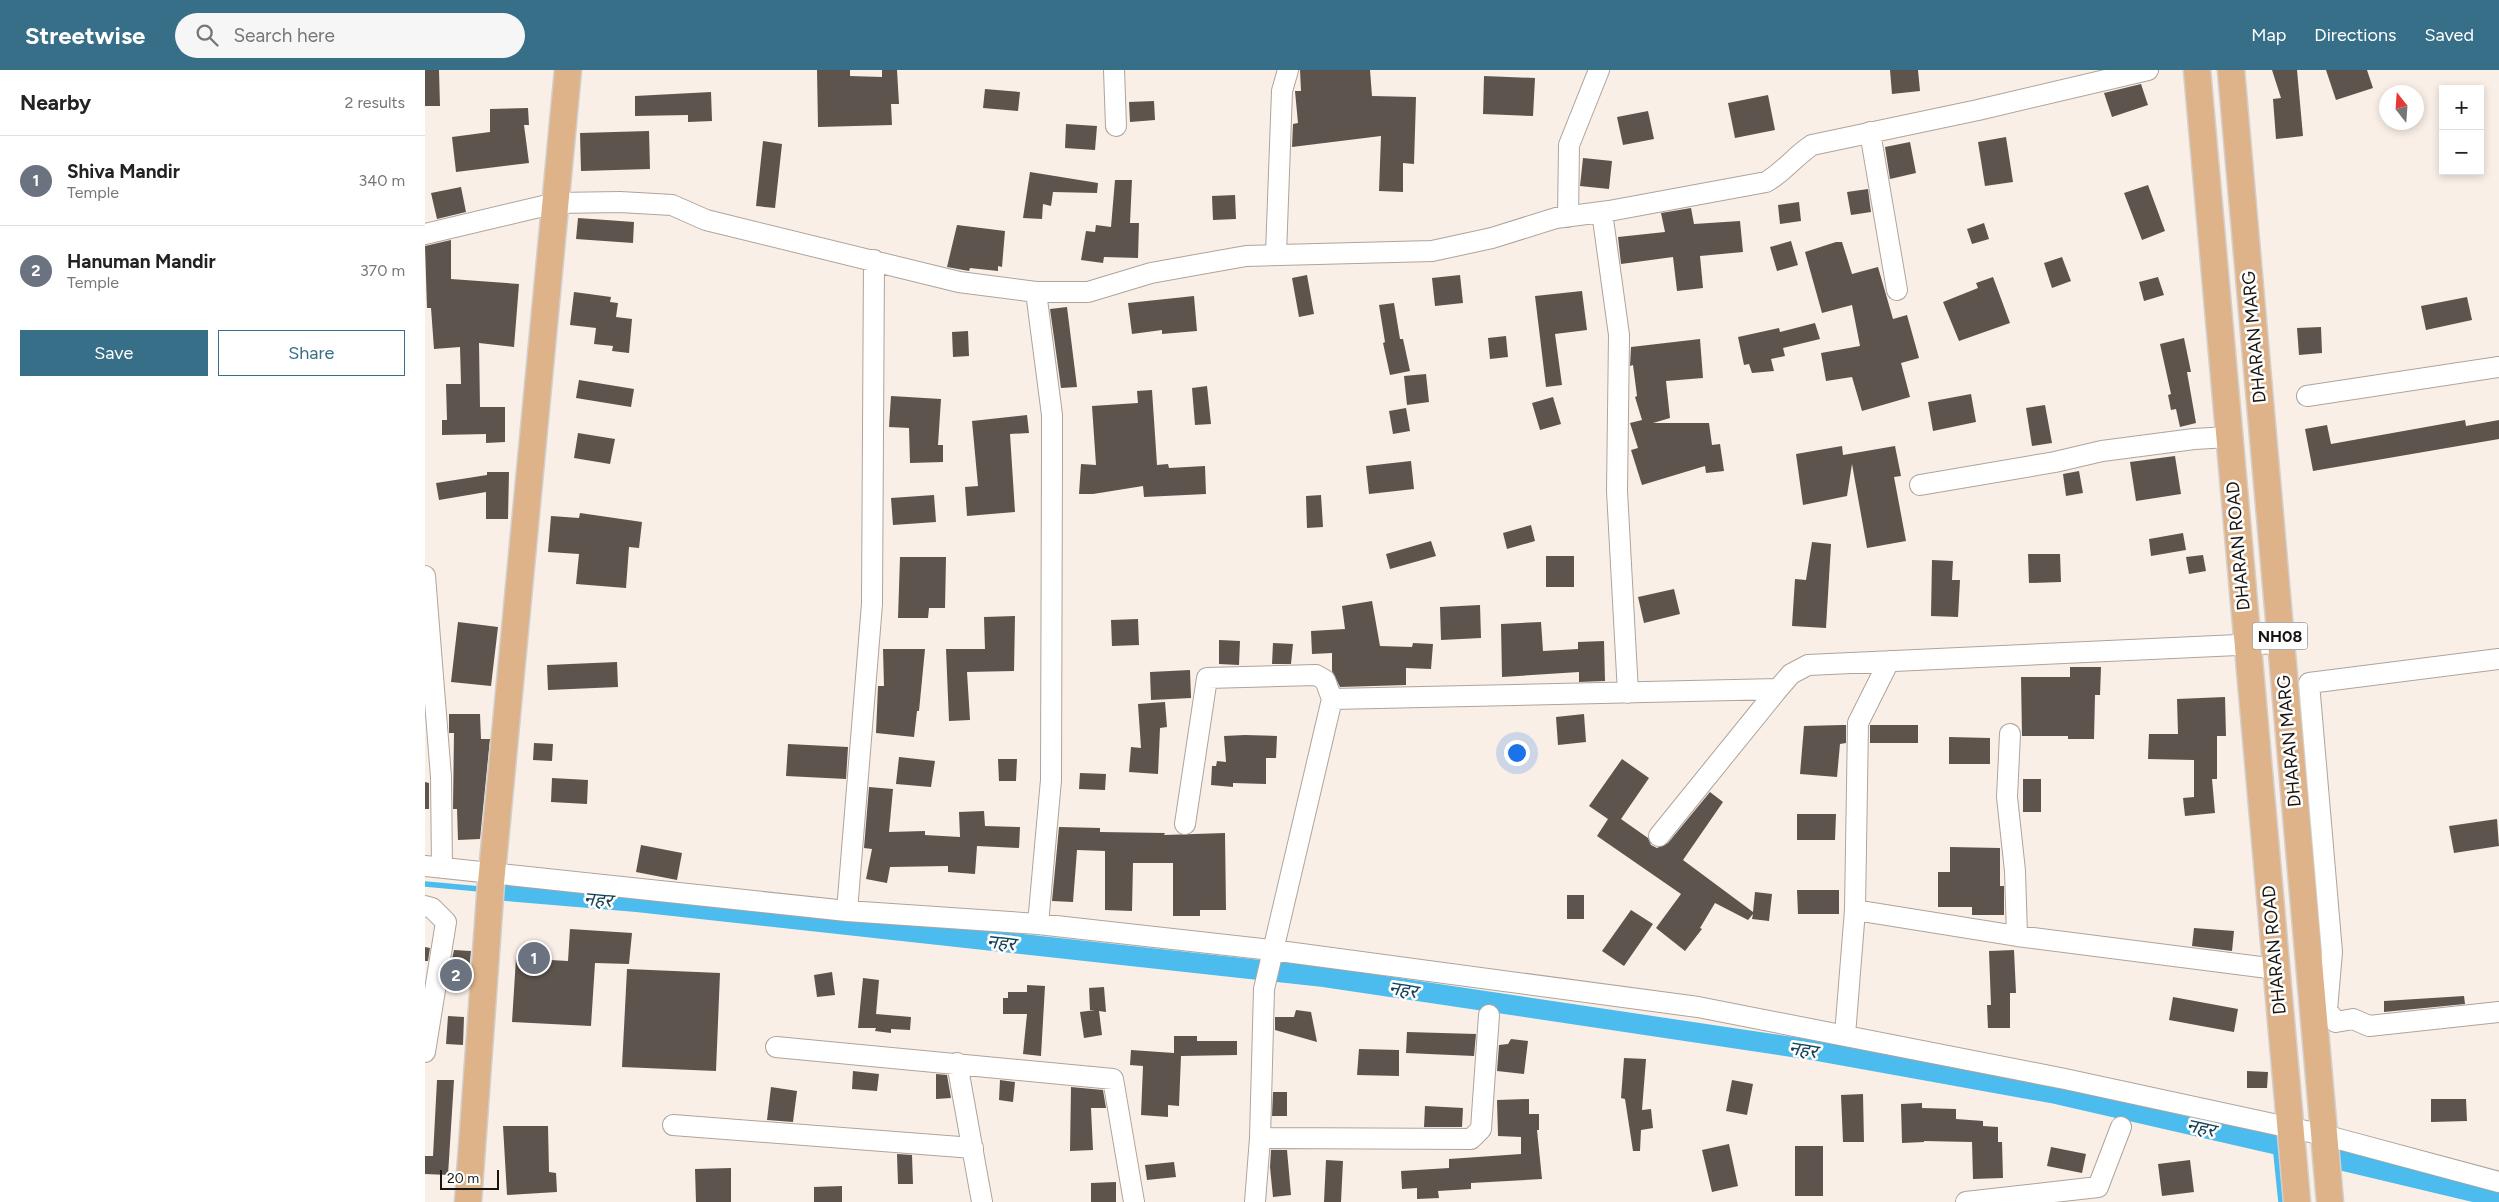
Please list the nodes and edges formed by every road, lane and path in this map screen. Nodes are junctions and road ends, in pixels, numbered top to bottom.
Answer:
1 (568, 70) edge
2 (1115, 70) edge
3 (1288, 70) edge
4 (1599, 70) edge
5 (2148, 70) edge
6 (2197, 70) edge
7 (2231, 70) edge
8 (1116, 126) dead end
9 (1869, 132) junction
10 (556, 203) junction
11 (1602, 212) junction
12 (1568, 217) junction
13 (425, 234) edge
14 (1276, 254) junction
15 (873, 260) junction
16 (1897, 290) dead end
17 (1036, 292) junction
18 (2499, 367) edge
19 (2307, 396) dead end
20 (2229, 436) junction
21 (1920, 484) dead end
22 (425, 576) edge
23 (427, 637) edge
24 (2281, 643) junction
25 (2247, 645) junction
26 (2499, 659) edge
27 (1889, 661) junction
28 (1778, 689) junction
29 (1628, 693) junction
30 (1332, 700) junction
31 (2010, 734) dead end
32 (433, 777) edge
33 (1185, 824) dead end
34 (1659, 836) dead end
35 (433, 866) edge
36 (492, 871) junction
37 (425, 906) edge
38 (1855, 910) junction
39 (847, 911) junction
40 (1038, 924) junction
41 (2017, 936) junction
42 (1272, 950) junction
43 (2276, 968) junction
44 (2499, 1012) edge
45 (1489, 1015) dead end
46 (1845, 1035) junction
47 (776, 1047) dead end
48 (425, 1052) edge
49 (957, 1063) junction
50 (673, 1126) dead end
51 (2121, 1127) dead end
52 (2290, 1127) junction
53 (2324, 1134) junction
54 (1260, 1138) junction
55 (973, 1148) junction
56 (2499, 1182) edge
57 (468, 1202) edge
58 (982, 1202) edge
59 (1134, 1202) edge
60 (1255, 1202) edge
61 (1966, 1202) edge
62 (2297, 1202) edge
63 (2330, 1202) edge

1 - 10 main road
2 - 8 street
3 - 14 street
4 - 12 street
5 - 9 street
6 - 20 main road, DHARAN ROAD / NH08
7 - 24 main road, DHARAN MARG / NH08
9 - 11 street
9 - 16 street
10 - 13 street
10 - 15 street
10 - 36 main road
11 - 12 street
11 - 29 street
12 - 14 street
14 - 17 street
15 - 17 street
15 - 39 street
17 - 40 street
18 - 19 street
20 - 21 street
20 - 25 main road, DHARAN ROAD / NH08
22 - 23 street
23 - 32 street
24 - 25 street
24 - 53 main road, DHARAN MARG / NH08
25 - 27 street
25 - 43 main road, DHARAN ROAD / NH08
26 - 44 street
27 - 28 street
27 - 38 street
28 - 29 street
28 - 34 street
29 - 30 street
30 - 33 street
30 - 42 street
31 - 41 street
32 - 35 street
35 - 36 street
36 - 39 street
36 - 57 main road
37 - 48 street
38 - 41 street
38 - 46 street
39 - 40 street
40 - 42 street
41 - 43 street
42 - 46 street
42 - 54 street
43 - 52 main road, DHARAN ROAD / NH08
45 - 54 street
46 - 52 street
47 - 49 street
49 - 55 street
49 - 59 street
50 - 55 street
51 - 61 street
52 - 53 street
52 - 62 main road, DHARAN ROAD / NH08
53 - 56 street
53 - 63 main road, DHARAN MARG / NH08
54 - 60 street
55 - 58 street

